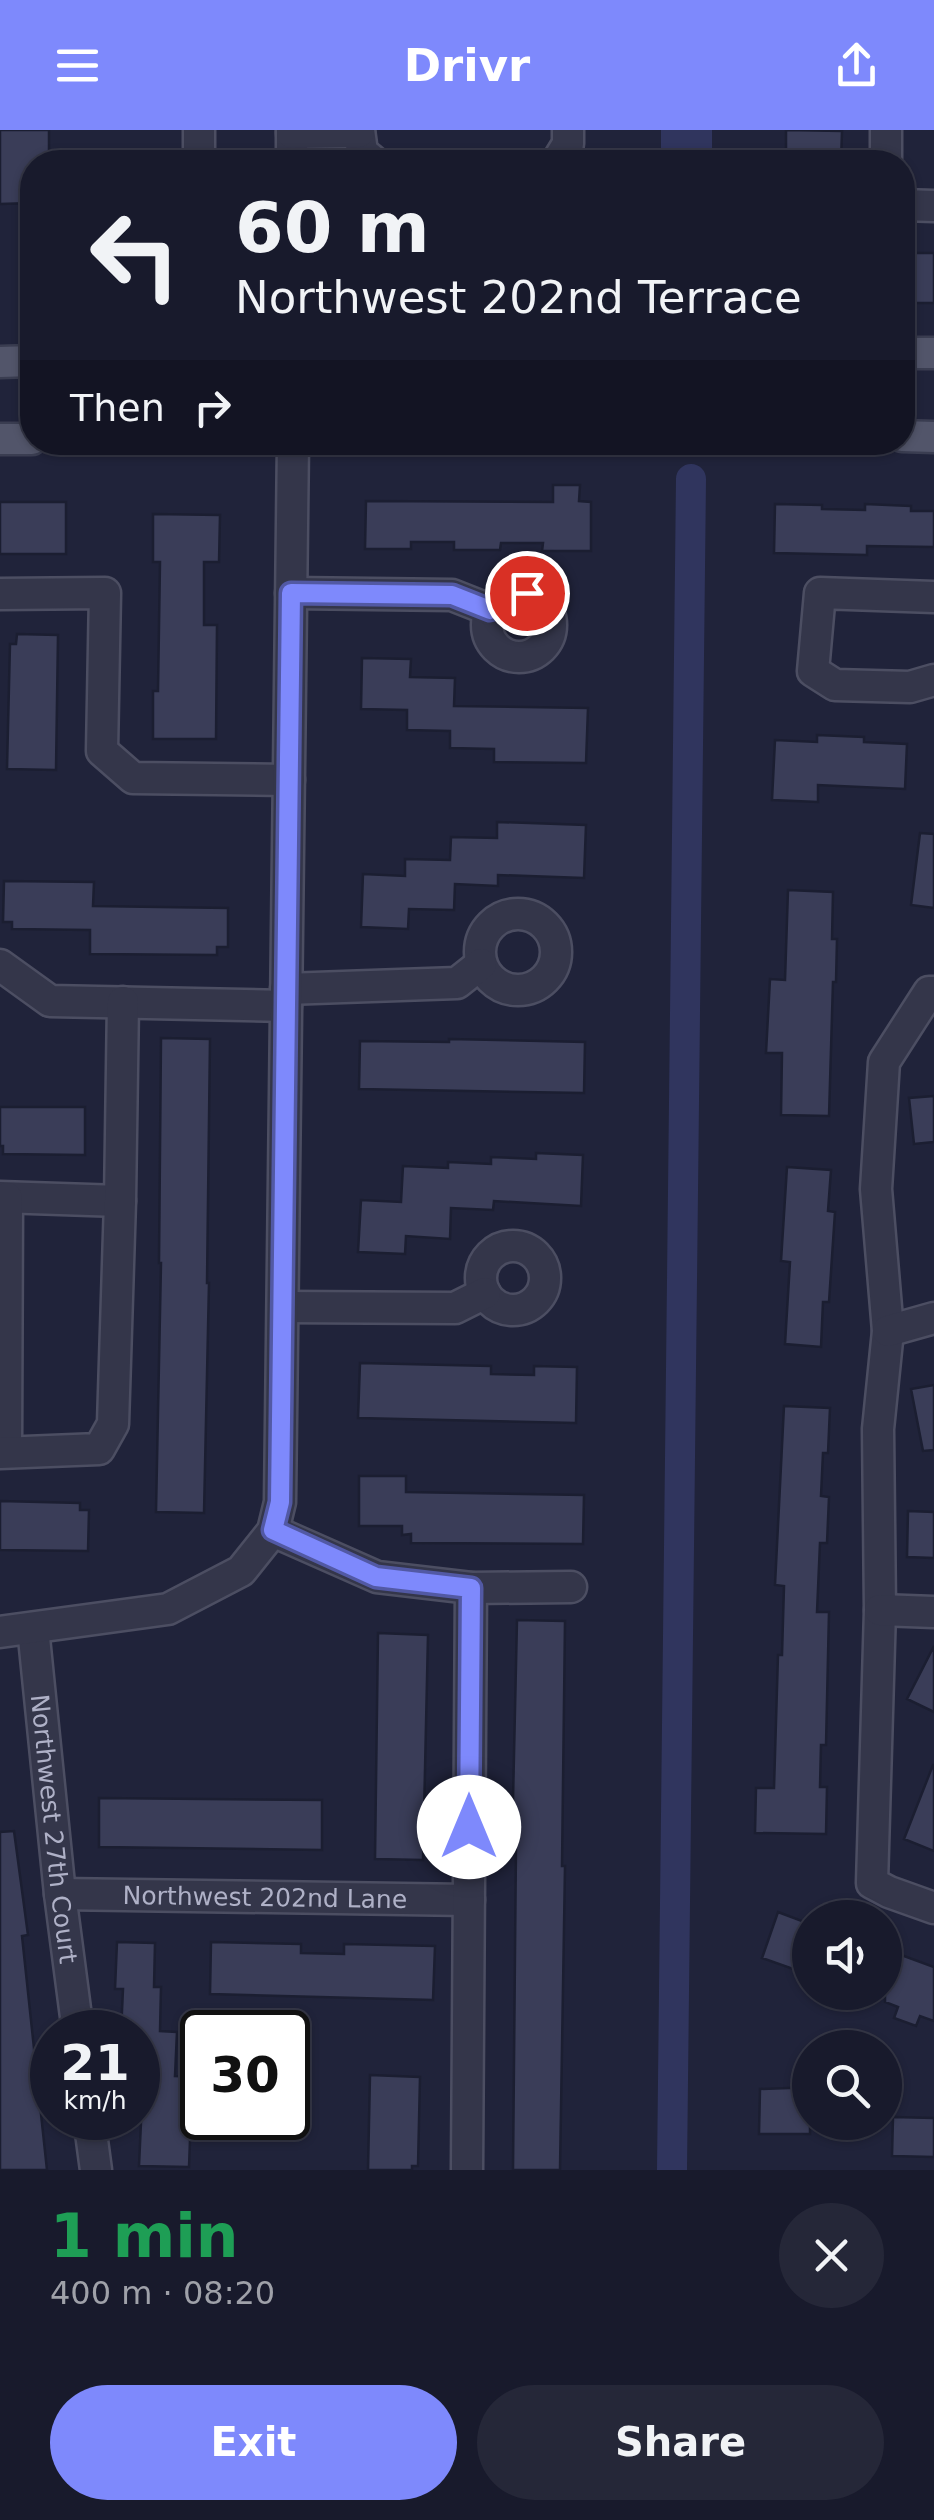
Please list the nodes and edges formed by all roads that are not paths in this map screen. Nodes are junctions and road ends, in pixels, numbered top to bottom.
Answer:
1 (358, 131) edge
2 (292, 142) edge
3 (293, 455) edge
4 (291, 593) junction
5 (0, 594) edge
6 (934, 597) edge
7 (490, 610) dead end
8 (934, 680) edge
9 (289, 780) junction
10 (0, 964) edge
11 (482, 964) dead end
12 (934, 992) edge
13 (286, 998) junction
14 (123, 1002) junction
15 (4, 1197) edge
16 (120, 1202) junction
17 (484, 1293) dead end
18 (283, 1307) junction
19 (934, 1318) edge
20 (888, 1330) junction
21 (3, 1452) edge
22 (273, 1530) junction
23 (571, 1587) dead end
24 (471, 1588) junction
25 (880, 1610) junction
26 (934, 1612) edge
27 (33, 1628) junction
28 (0, 1632) edge
29 (60, 1894) junction
30 (469, 1900) junction
31 (934, 1908) edge
32 (75, 2010) edge
33 (92, 2140) edge
34 (96, 2170) edge
35 (467, 2170) edge

1 - 2 street
3 - 4 street
4 - 7 street
4 - 9 street
5 - 9 street
6 - 8 street
9 - 13 street
10 - 14 street
11 - 13 street
12 - 20 street
13 - 14 street
13 - 18 street
14 - 16 street
15 - 16 street
15 - 21 street
16 - 21 street
17 - 18 street
18 - 22 street
19 - 20 street
20 - 25 street
22 - 24 street
22 - 27 street
23 - 24 street
24 - 30 street
25 - 26 street
25 - 31 street
27 - 28 street
27 - 29 street, Northwest 27th Court
29 - 30 street, Northwest 202nd Lane
29 - 32 street, Northwest 27th Court
30 - 35 street
33 - 34 street

